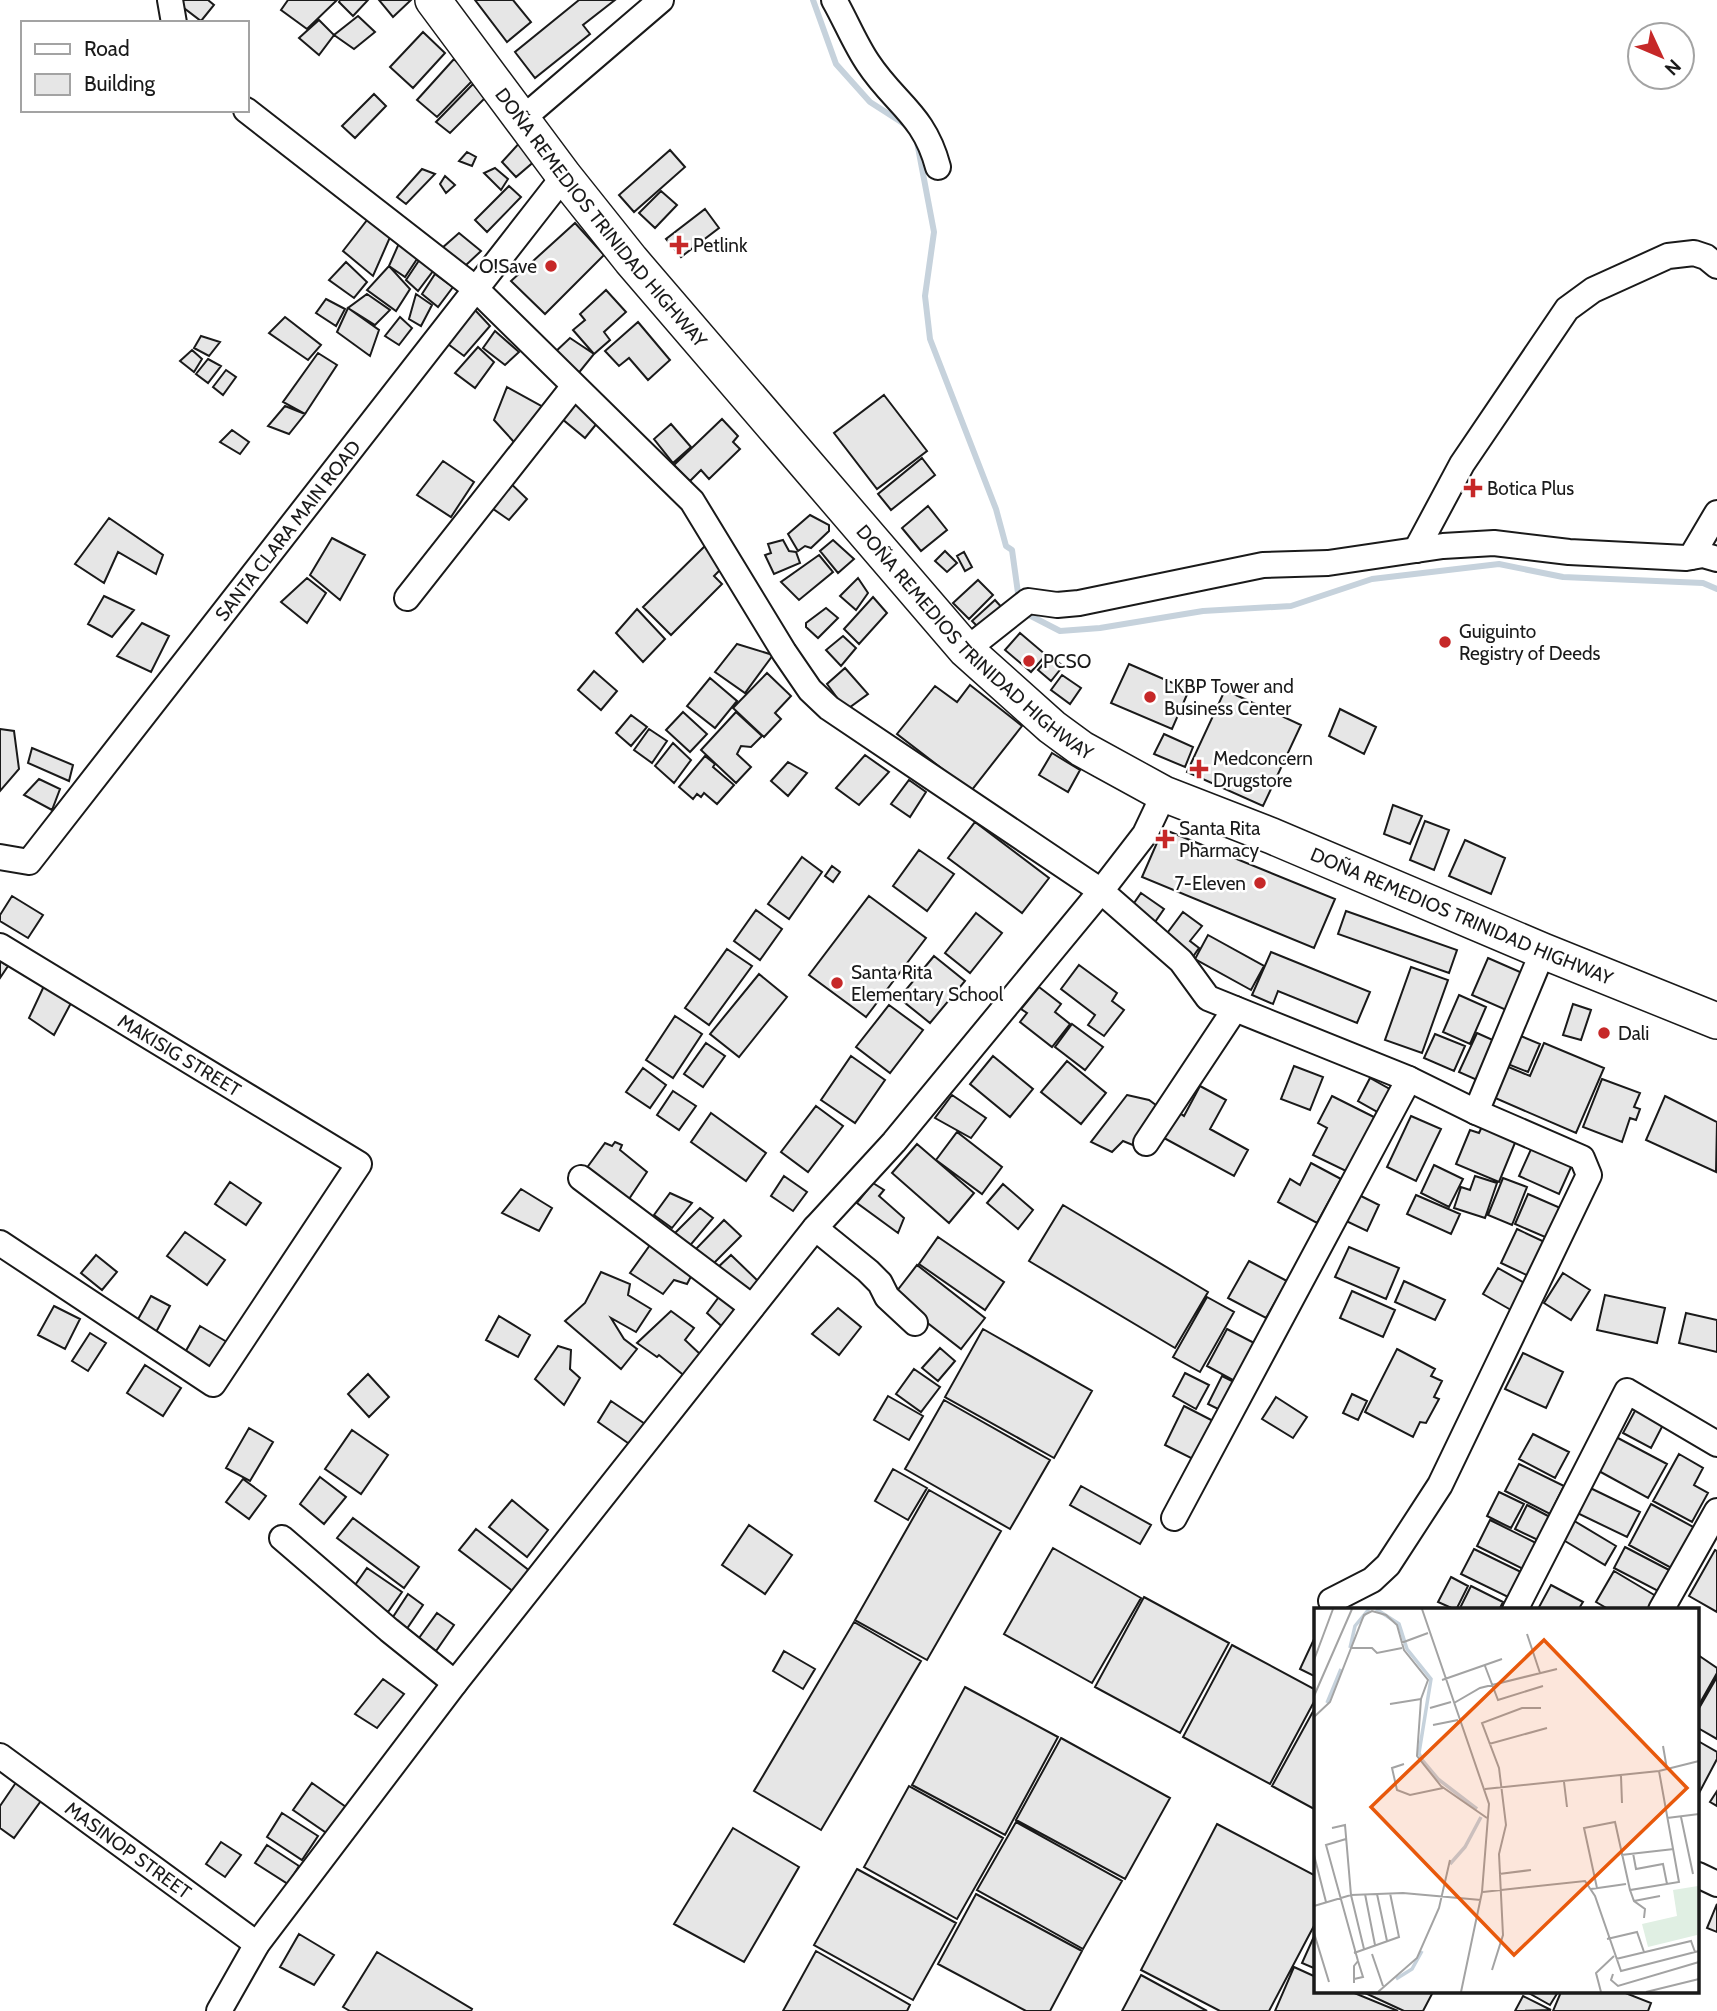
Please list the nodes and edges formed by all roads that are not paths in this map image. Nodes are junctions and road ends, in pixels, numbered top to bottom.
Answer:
1 (170, 0) edge
2 (433, 0) edge
3 (661, 0) edge
4 (834, 0) edge
5 (174, 21) edge
6 (248, 112) edge
7 (520, 120) junction
8 (938, 167) dead end
9 (564, 176) junction
10 (1717, 266) edge
11 (476, 289) junction
12 (574, 386) junction
13 (1717, 513) edge
14 (1416, 550) junction
15 (1691, 557) junction
16 (1717, 559) edge
17 (407, 598) dead end
18 (966, 650) junction
19 (1164, 794) junction
20 (0, 857) edge
21 (1101, 891) junction
22 (0, 946) edge
23 (1543, 951) junction
24 (1235, 1009) junction
25 (1717, 1021) edge
26 (1409, 1079) junction
27 (1476, 1112) junction
28 (1146, 1143) dead end
29 (582, 1178) dead end
30 (816, 1227) junction
31 (0, 1243) edge
32 (752, 1307) junction
33 (915, 1323) dead end
34 (1717, 1444) edge
35 (1717, 1511) edge
36 (1174, 1518) dead end
37 (282, 1538) dead end
38 (1331, 1601) dead end
39 (1516, 1608) edge
40 (1662, 1608) edge
41 (455, 1683) junction
42 (0, 1756) edge
43 (1700, 1876) edge
44 (1717, 1884) edge
45 (257, 1944) junction
46 (226, 2008) edge

1 - 5 street
2 - 7 highway, DOÑA REMEDIOS TRINIDAD HIGHWAY
3 - 7 street
4 - 8 street
6 - 11 street
7 - 9 highway, DOÑA REMEDIOS TRINIDAD HIGHWAY
9 - 11 street, SANTA CLARA MAIN ROAD
9 - 18 highway, DOÑA REMEDIOS TRINIDAD HIGHWAY
10 - 14 street
11 - 12 street
11 - 20 street, SANTA CLARA MAIN ROAD
12 - 17 street
12 - 21 street
13 - 15 street
14 - 15 street
14 - 18 street
15 - 16 street
18 - 19 highway, DOÑA REMEDIOS TRINIDAD HIGHWAY
19 - 21 street
19 - 23 highway, DOÑA REMEDIOS TRINIDAD HIGHWAY
21 - 24 street
21 - 30 street
22 - 31 street, MAKISIG STREET
23 - 25 highway, DOÑA REMEDIOS TRINIDAD HIGHWAY
23 - 27 street
24 - 26 street
24 - 28 street
26 - 27 street
26 - 36 street
27 - 38 street
29 - 32 street
30 - 32 street
30 - 33 street
32 - 41 street
34 - 39 street
35 - 40 street
37 - 41 street
41 - 45 street
42 - 45 street, MASINOP STREET
43 - 44 street
45 - 46 street

